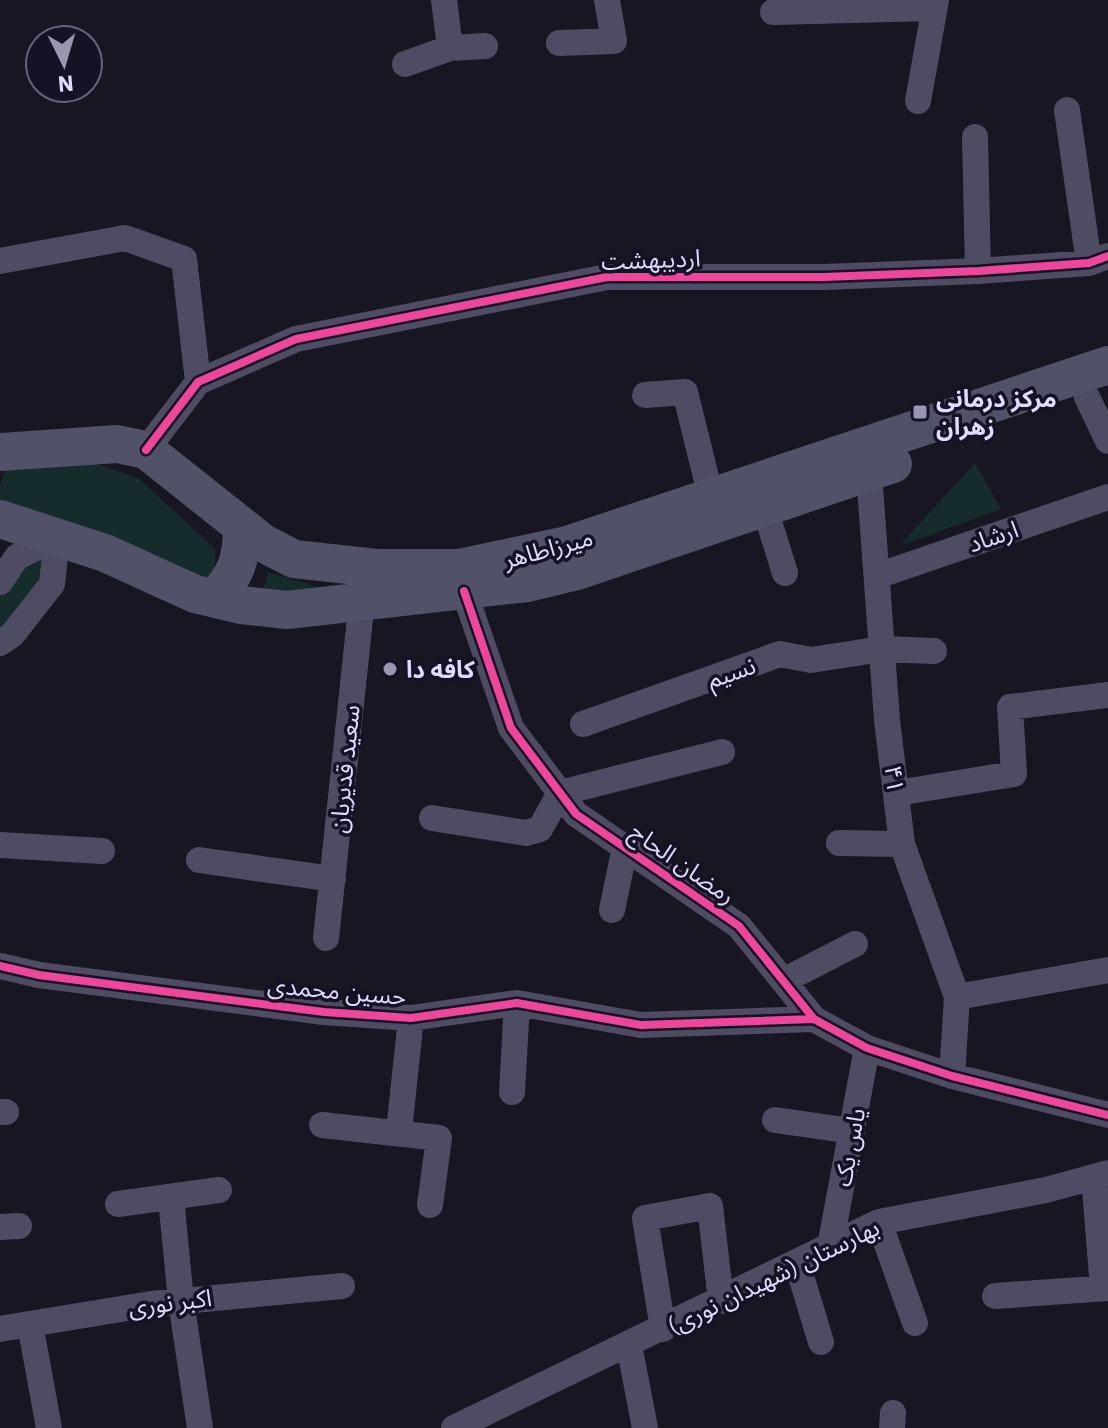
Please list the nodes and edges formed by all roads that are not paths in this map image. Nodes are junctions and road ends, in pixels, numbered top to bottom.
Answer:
1 (444, 0) edge
2 (607, 0) edge
3 (934, 4) edge
4 (773, 12) dead end
5 (559, 43) dead end
6 (485, 46) dead end
7 (450, 48) junction
8 (405, 64) dead end
9 (918, 101) dead end
10 (1067, 110) dead end
11 (975, 137) dead end
12 (1099, 259) edge
13 (0, 261) edge
14 (978, 271) junction
15 (1108, 365) edge
16 (198, 382) junction
17 (1098, 392) edge
18 (645, 395) dead end
19 (1108, 441) edge
20 (146, 450) junction
21 (0, 452) edge
22 (869, 473) junction
23 (711, 497) junction
24 (1108, 497) edge
25 (765, 509) junction
26 (0, 519) edge
27 (242, 527) junction
28 (57, 537) junction
29 (785, 573) dead end
30 (877, 576) junction
31 (0, 582) edge
32 (464, 591) junction
33 (214, 598) junction
34 (362, 600) junction
35 (0, 643) edge
36 (882, 649) junction
37 (934, 651) dead end
38 (1108, 695) edge
39 (583, 724) dead end
40 (722, 752) dead end
41 (560, 793) junction
42 (897, 793) junction
43 (432, 818) dead end
44 (839, 843) dead end
45 (902, 844) junction
46 (0, 845) edge
47 (625, 847) junction
48 (102, 851) dead end
49 (199, 860) dead end
50 (333, 879) junction
51 (612, 910) dead end
52 (326, 938) dead end
53 (855, 944) dead end
54 (0, 966) edge
55 (1108, 970) edge
56 (785, 980) junction
57 (957, 997) junction
58 (517, 1003) junction
59 (411, 1018) junction
60 (814, 1019) junction
61 (867, 1048) junction
62 (952, 1076) junction
63 (512, 1092) dead end
64 (1108, 1115) edge
65 (775, 1120) dead end
66 (322, 1125) dead end
67 (399, 1131) junction
68 (852, 1131) junction
69 (1101, 1175) edge
70 (219, 1190) dead end
71 (171, 1198) junction
72 (118, 1204) dead end
73 (430, 1205) dead end
74 (879, 1222) junction
75 (830, 1247) junction
76 (797, 1263) junction
77 (342, 1286) dead end
78 (1106, 1288) edge
79 (995, 1296) dead end
80 (181, 1301) junction
81 (721, 1301) junction
82 (915, 1323) dead end
83 (30, 1324) junction
84 (0, 1329) edge
85 (663, 1329) junction
86 (821, 1342) dead end
87 (629, 1345) junction
88 (49, 1428) edge
89 (200, 1428) edge
90 (454, 1428) edge
91 (645, 1428) edge

1 - 7 street
2 - 5 street
3 - 4 street
3 - 9 street
6 - 7 street
7 - 8 street
10 - 12 street
11 - 14 street
12 - 14 street, اردیبهشت
13 - 16 street
14 - 16 street, اردیبهشت
15 - 23 main road, میرزاطاهر
16 - 20 street, اردیبهشت
17 - 19 street
17 - 22 main road, میرزاطاهر
18 - 23 street
20 - 21 main road
20 - 27 main road, میرزاطاهر
22 - 25 main road, میرزاطاهر
22 - 30 street, ۴۱
23 - 27 main road, میرزاطاهر
24 - 30 street, ارشاد
25 - 29 street
25 - 32 main road, میرزاطاهر
26 - 28 main road, میرزاطاهر
27 - 33 main road
28 - 31 street
28 - 33 main road, میرزاطاهر
28 - 35 street
30 - 36 street, ۴۱
32 - 34 main road, میرزاطاهر
32 - 41 street, رمضان الحاج
33 - 34 main road, میرزاطاهر
34 - 50 street, سعید قدیریان
36 - 37 street, نسیم
36 - 39 street, نسیم
36 - 42 street, ۴۱
38 - 42 street
40 - 41 street
41 - 43 street
41 - 47 street, رمضان الحاج
42 - 45 street, ۴۱
44 - 45 street
45 - 57 street, ۴۱
46 - 48 street
47 - 51 street
47 - 56 street, رمضان الحاج
49 - 50 street
50 - 52 street, سعید قدیریان
53 - 56 street
54 - 59 street, حسین محمدی
55 - 57 street
56 - 60 street, رمضان الحاج
57 - 62 street, ۴۱
58 - 59 street, حسین محمدی
58 - 60 street, حسین محمدی
58 - 63 street
59 - 67 street
60 - 61 street, رمضان الحاج
61 - 62 street, رمضان الحاج
61 - 68 street, یاس یک
62 - 64 street, رمضان الحاج
65 - 68 street
66 - 67 street
67 - 73 street
68 - 75 street, یاس یک
69 - 74 street, بهارستان (شهیدان نوری)
69 - 78 street
70 - 71 street
71 - 72 street
71 - 80 street
74 - 75 street, بهارستان (شهیدان نوری)
74 - 82 street
75 - 76 street, بهارستان (شهیدان نوری)
76 - 81 street, بهارستان (شهیدان نوری)
76 - 86 street
77 - 80 street, اکبر نوری
78 - 79 street
80 - 83 street, اکبر نوری
80 - 89 street
81 - 85 street, بهارستان (شهیدان نوری)
81 - 85 street
83 - 84 street, اکبر نوری
83 - 88 street
85 - 87 street, بهارستان (شهیدان نوری)
87 - 90 street, بهارستان (شهیدان نوری)
87 - 91 street

